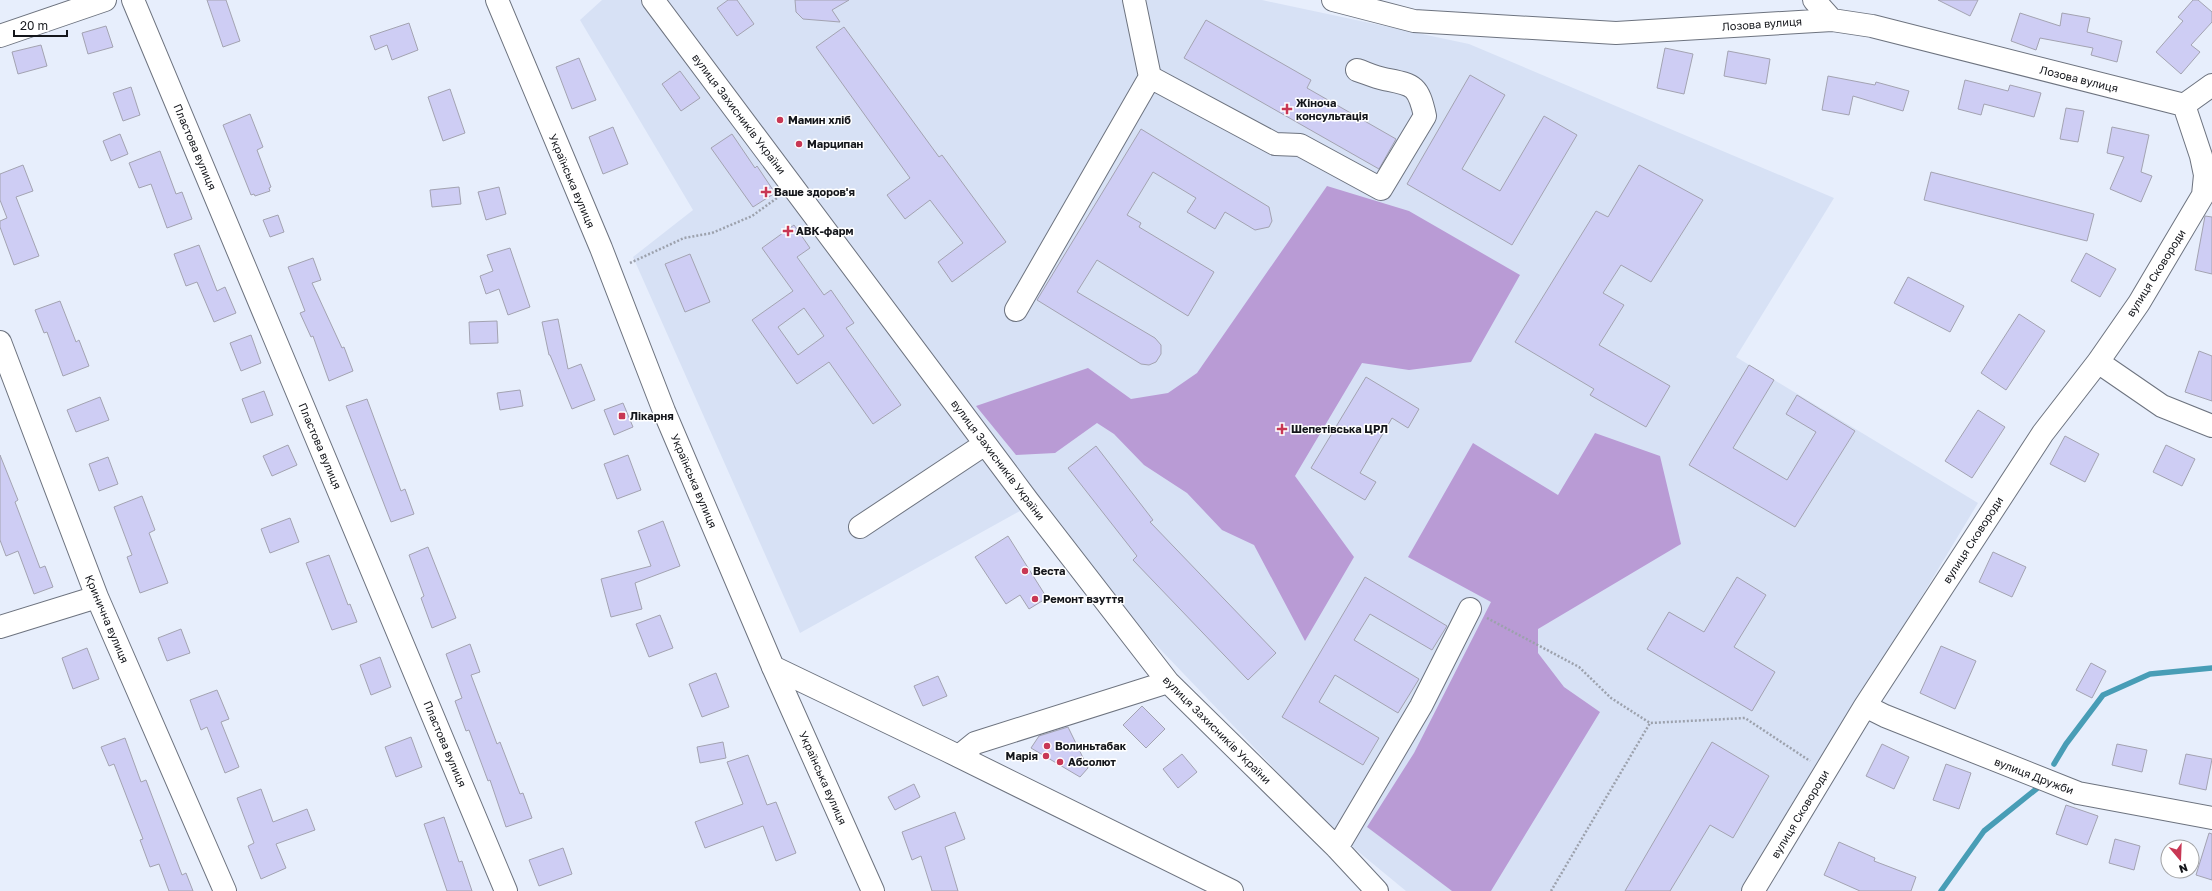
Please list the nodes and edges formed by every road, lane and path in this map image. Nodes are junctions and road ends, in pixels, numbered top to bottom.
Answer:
1 (105, 0) edge
2 (134, 0) edge
3 (497, 0) edge
4 (653, 0) edge
5 (1134, 0) edge
6 (1333, 0) edge
7 (1814, 0) edge
8 (1832, 20) junction
9 (0, 36) edge
10 (1358, 70) dead end
11 (1150, 77) junction
12 (2212, 85) edge
13 (2184, 105) junction
14 (793, 185) junction
15 (2207, 197) edge
16 (630, 263) dead end
17 (1016, 310) dead end
18 (0, 342) edge
19 (2098, 362) junction
20 (2212, 426) edge
21 (985, 444) junction
22 (860, 527) dead end
23 (97, 597) junction
24 (1470, 609) joint
25 (0, 628) edge
26 (773, 667) junction
27 (1168, 682) junction
28 (1865, 706) junction
29 (1650, 723) junction
30 (959, 756) junction
31 (1826, 772) junction
32 (2212, 818) edge
33 (1337, 848) junction
34 (225, 891) edge
35 (506, 891) edge
36 (873, 891) edge
37 (1232, 891) edge
38 (1377, 891) edge
39 (1551, 891) edge
40 (1753, 891) edge

1 - 9 street
2 - 35 street, Пластова вулиця
3 - 26 street, Українська вулиця
4 - 14 street, вулиця Захисників України
5 - 11 street
6 - 8 street, Лозова вулиця
7 - 8 street
8 - 13 street, Лозова вулиця
10 - 11 street
11 - 17 street
12 - 13 street
13 - 15 street
14 - 16 path
14 - 21 street, вулиця Захисників України
15 - 19 street, вулиця Сковороди
18 - 23 street, Кринична вулиця
19 - 20 street
19 - 28 street, вулиця Сковороди
21 - 22 street
21 - 27 street, вулиця Захисників України
23 - 25 street
23 - 34 street, Кринична вулиця
24 - 29 path
24 - 33 street
26 - 30 street
26 - 36 street, Українська вулиця
27 - 30 street
27 - 33 street, вулиця Захисників України
28 - 31 street, вулиця Сковороди
28 - 32 street, вулиця Дружби
29 - 31 path
29 - 39 path
30 - 37 street
31 - 40 street, вулиця Сковороди
33 - 38 street, вулиця Захисників України

